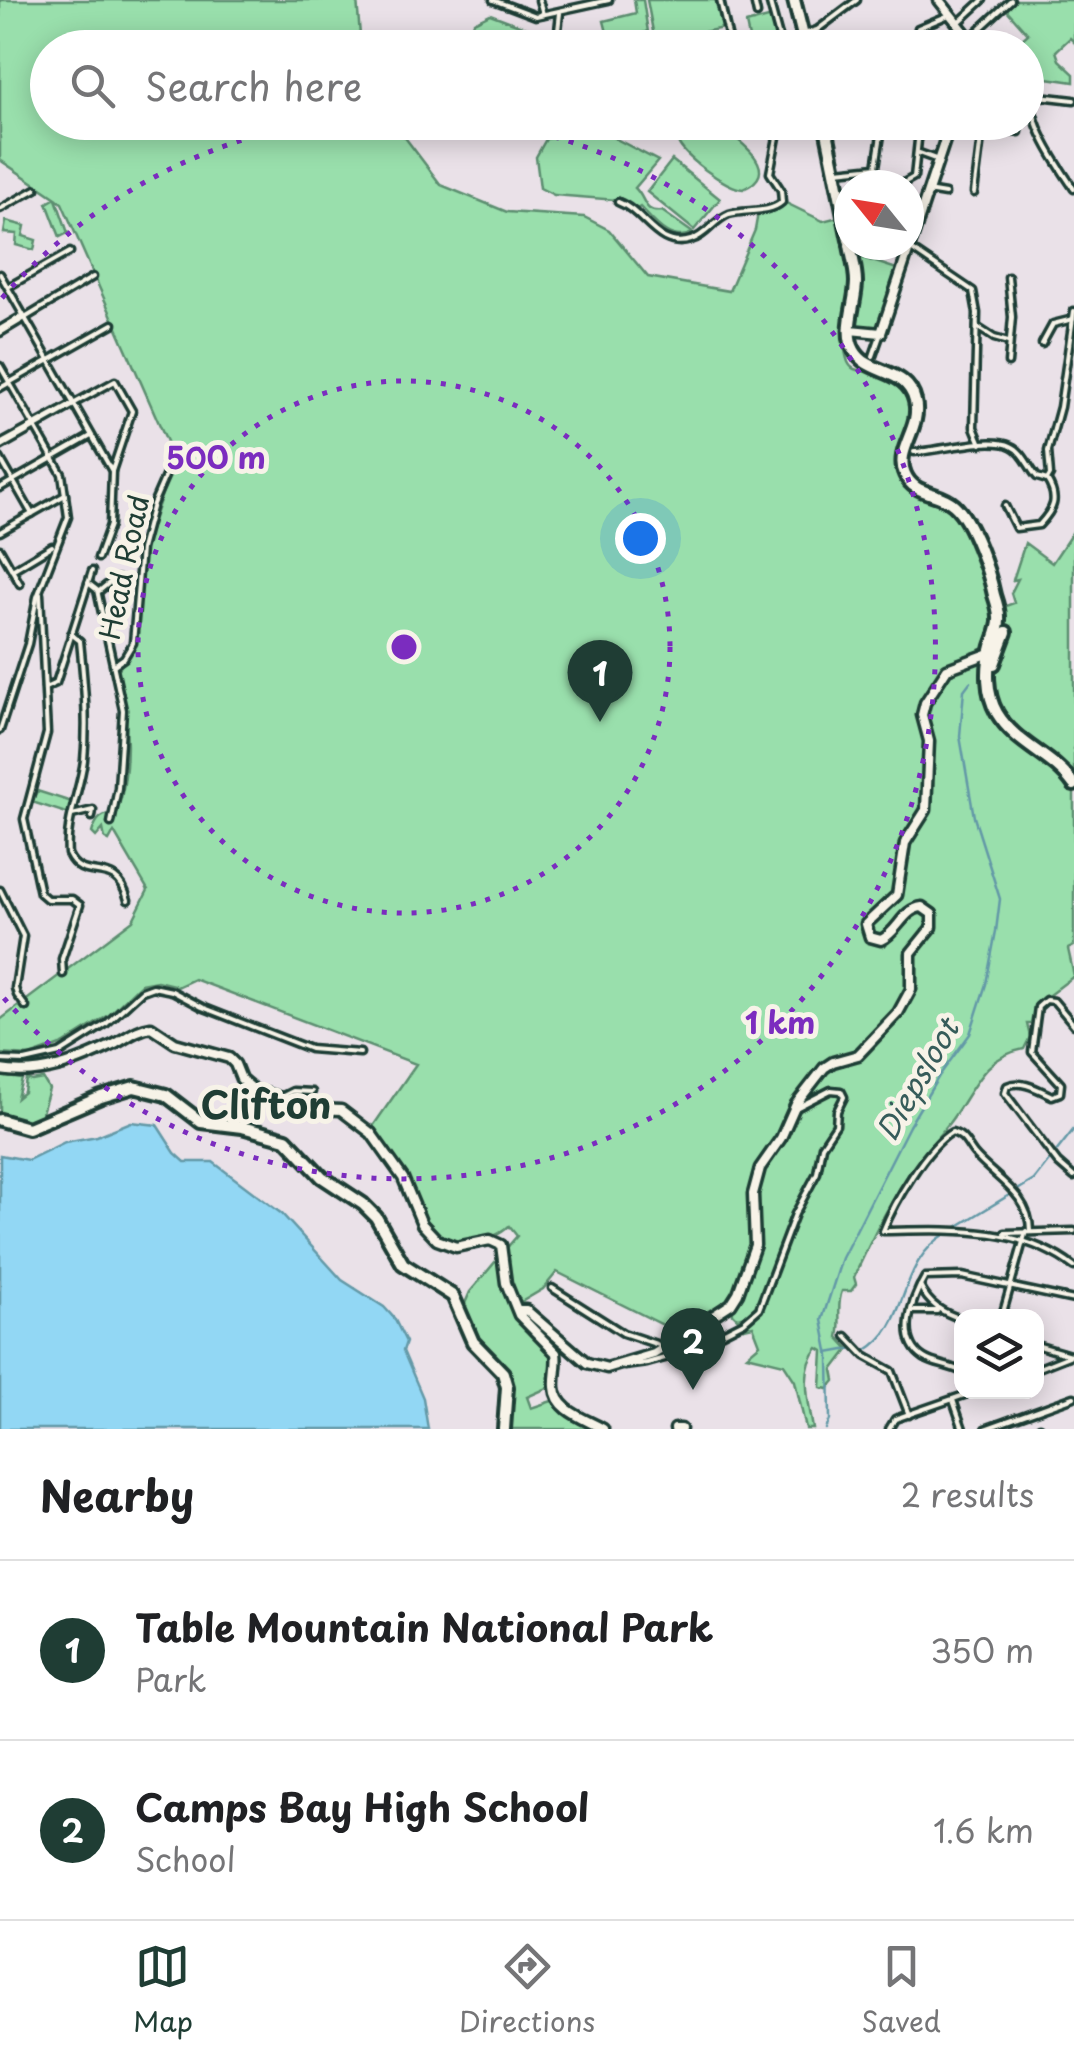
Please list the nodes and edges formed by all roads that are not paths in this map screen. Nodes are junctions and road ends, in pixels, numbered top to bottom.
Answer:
1 (493, 0) edge
2 (539, 0) edge
3 (609, 0) edge
4 (720, 0) edge
5 (754, 0) edge
6 (769, 0) edge
7 (795, 0) edge
8 (939, 0) edge
9 (1011, 0) edge
10 (856, 1) edge
11 (979, 2) edge
12 (582, 3) edge
13 (560, 11) junction
14 (543, 14) junction
15 (758, 14) dead end
16 (949, 15) junction
17 (957, 24) junction
18 (559, 30) edge
19 (727, 30) edge
20 (777, 30) edge
21 (803, 30) edge
22 (818, 30) edge
23 (919, 30) edge
24 (962, 30) edge
25 (977, 30) edge
26 (1044, 96) edge
27 (1074, 100) edge
28 (1044, 137) edge
29 (776, 140) edge
30 (829, 140) edge
31 (880, 140) edge
32 (919, 140) edge
33 (945, 140) edge
34 (981, 140) edge
35 (919, 153) junction
36 (938, 160) junction
37 (835, 170) edge
38 (845, 170) edge
39 (915, 170) edge
40 (1074, 188) edge
41 (36, 189) dead end
42 (927, 192) junction
43 (974, 192) dead end
44 (946, 194) dead end
45 (924, 201) edge
46 (618, 202) dead end
47 (0, 209) edge
48 (70, 252) dead end
49 (924, 258) edge
50 (853, 260) edge
51 (904, 260) edge
52 (0, 274) edge
53 (93, 277) dead end
54 (1008, 277) dead end
55 (8, 288) junction
56 (1074, 311) edge
57 (25, 316) junction
58 (1073, 319) edge
59 (113, 324) dead end
60 (976, 327) junction
61 (3, 329) edge
62 (881, 332) junction
63 (1074, 332) edge
64 (854, 333) junction
65 (1008, 342) junction
66 (1042, 344) dead end
67 (873, 356) dead end
68 (49, 360) junction
69 (1008, 362) dead end
70 (0, 366) edge
71 (10, 383) junction
72 (0, 388) edge
73 (74, 403) junction
74 (34, 426) junction
75 (92, 436) junction
76 (982, 444) junction
77 (0, 446) edge
78 (914, 452) dead end
79 (0, 458) edge
80 (52, 458) junction
81 (116, 460) junction
82 (106, 461) junction
83 (112, 471) junction
84 (167, 472) dead end
85 (13, 480) junction
86 (1047, 480) junction
87 (0, 488) edge
88 (65, 495) junction
89 (1005, 506) dead end
90 (32, 514) junction
91 (0, 532) edge
92 (52, 546) dead end
93 (0, 549) edge
94 (98, 558) dead end
95 (12, 570) junction
96 (92, 572) dead end
97 (118, 579) dead end
98 (88, 583) junction
99 (20, 584) dead end
100 (98, 592) junction
101 (40, 594) junction
102 (71, 634) junction
103 (998, 641) junction
104 (114, 665) junction
105 (45, 688) junction
106 (0, 730) edge
107 (1074, 784) edge
108 (72, 815) junction
109 (92, 817) dead end
110 (111, 822) dead end
111 (0, 890) edge
112 (128, 900) dead end
113 (63, 974) dead end
114 (26, 1007) dead end
115 (1073, 1021) edge
116 (360, 1053) dead end
117 (0, 1060) edge
118 (0, 1070) edge
119 (312, 1092) dead end
120 (283, 1096) junction
121 (794, 1109) junction
122 (0, 1120) edge
123 (1074, 1176) edge
124 (1028, 1231) junction
125 (1074, 1231) edge
126 (1000, 1233) junction
127 (1024, 1241) junction
128 (1074, 1267) edge
129 (920, 1286) junction
130 (1011, 1286) junction
131 (552, 1288) dead end
132 (1074, 1300) edge
133 (1004, 1309) edge
134 (518, 1310) junction
135 (911, 1312) junction
136 (942, 1312) junction
137 (954, 1317) edge
138 (846, 1336) dead end
139 (665, 1348) junction
140 (1044, 1348) edge
141 (1051, 1350) junction
142 (1072, 1355) edge
143 (1052, 1363) junction
144 (624, 1366) junction
145 (1044, 1366) edge
146 (954, 1369) edge
147 (1074, 1396) edge
148 (953, 1399) joint
149 (909, 1415) junction
150 (504, 1429) edge
151 (604, 1429) edge
152 (889, 1429) edge
153 (963, 1429) edge
154 (985, 1429) edge

1 - 14 street
2 - 14 street
3 - 12 street
4 - 19 street
5 - 15 street
6 - 20 street
7 - 21 main road
8 - 16 main road
9 - 25 street
10 - 22 street
11 - 17 street
12 - 13 street
13 - 14 street
13 - 18 street
16 - 17 main road
16 - 23 street
17 - 24 main road
26 - 27 street
28 - 40 street
29 - 46 street
30 - 37 main road
31 - 38 street
32 - 35 street
33 - 36 main road
34 - 43 street
35 - 36 street
35 - 39 street
36 - 42 main road
41 - 47 street
42 - 44 street
42 - 45 main road
48 - 55 street
49 - 60 street
50 - 64 main road
51 - 62 main road
52 - 55 street
53 - 57 street
54 - 65 street
55 - 57 street
56 - 58 street
57 - 61 street
57 - 68 street
58 - 63 street
58 - 66 street
59 - 68 street
60 - 65 street
60 - 76 street
62 - 64 main road
62 - 67 street
63 - 86 street
64 - 103 main road
65 - 69 street
68 - 71 street
68 - 73 street
70 - 71 street
71 - 72 street
71 - 74 street
73 - 74 street
73 - 75 street
73 - 81 street
74 - 77 street
74 - 80 street
75 - 80 street
75 - 82 street
76 - 78 street
76 - 86 street
79 - 85 street
80 - 85 street
80 - 88 street
81 - 82 street
81 - 83 street
82 - 83 street
83 - 94 street
84 - 104 street, Head Road
85 - 87 street
85 - 90 street
86 - 89 street
88 - 90 street
88 - 101 street
90 - 91 street
92 - 95 street
93 - 95 street
95 - 99 street
96 - 98 street
97 - 100 street
98 - 100 street
98 - 102 street
100 - 104 street
101 - 105 street
101 - 106 street
102 - 105 street
102 - 108 street
103 - 107 main road
103 - 121 main road
104 - 110 street
105 - 113 street
108 - 109 street
108 - 112 street
111 - 114 street
115 - 123 street
116 - 117 street
118 - 120 main road
119 - 120 street
120 - 134 main road
121 - 139 main road
121 - 144 street
122 - 150 main road
124 - 125 street
124 - 126 street
124 - 126 street
124 - 127 street
126 - 127 street
127 - 128 street
127 - 130 street
129 - 130 street
129 - 135 street
129 - 136 street
130 - 132 street
130 - 133 street
131 - 139 street
134 - 144 main road
134 - 151 main road
135 - 136 street
135 - 146 street
136 - 137 street
138 - 149 street
139 - 144 main road
140 - 141 street
141 - 142 street
141 - 143 street
142 - 143 street
143 - 145 street
147 - 154 street
148 - 149 street
148 - 153 street
149 - 152 street

